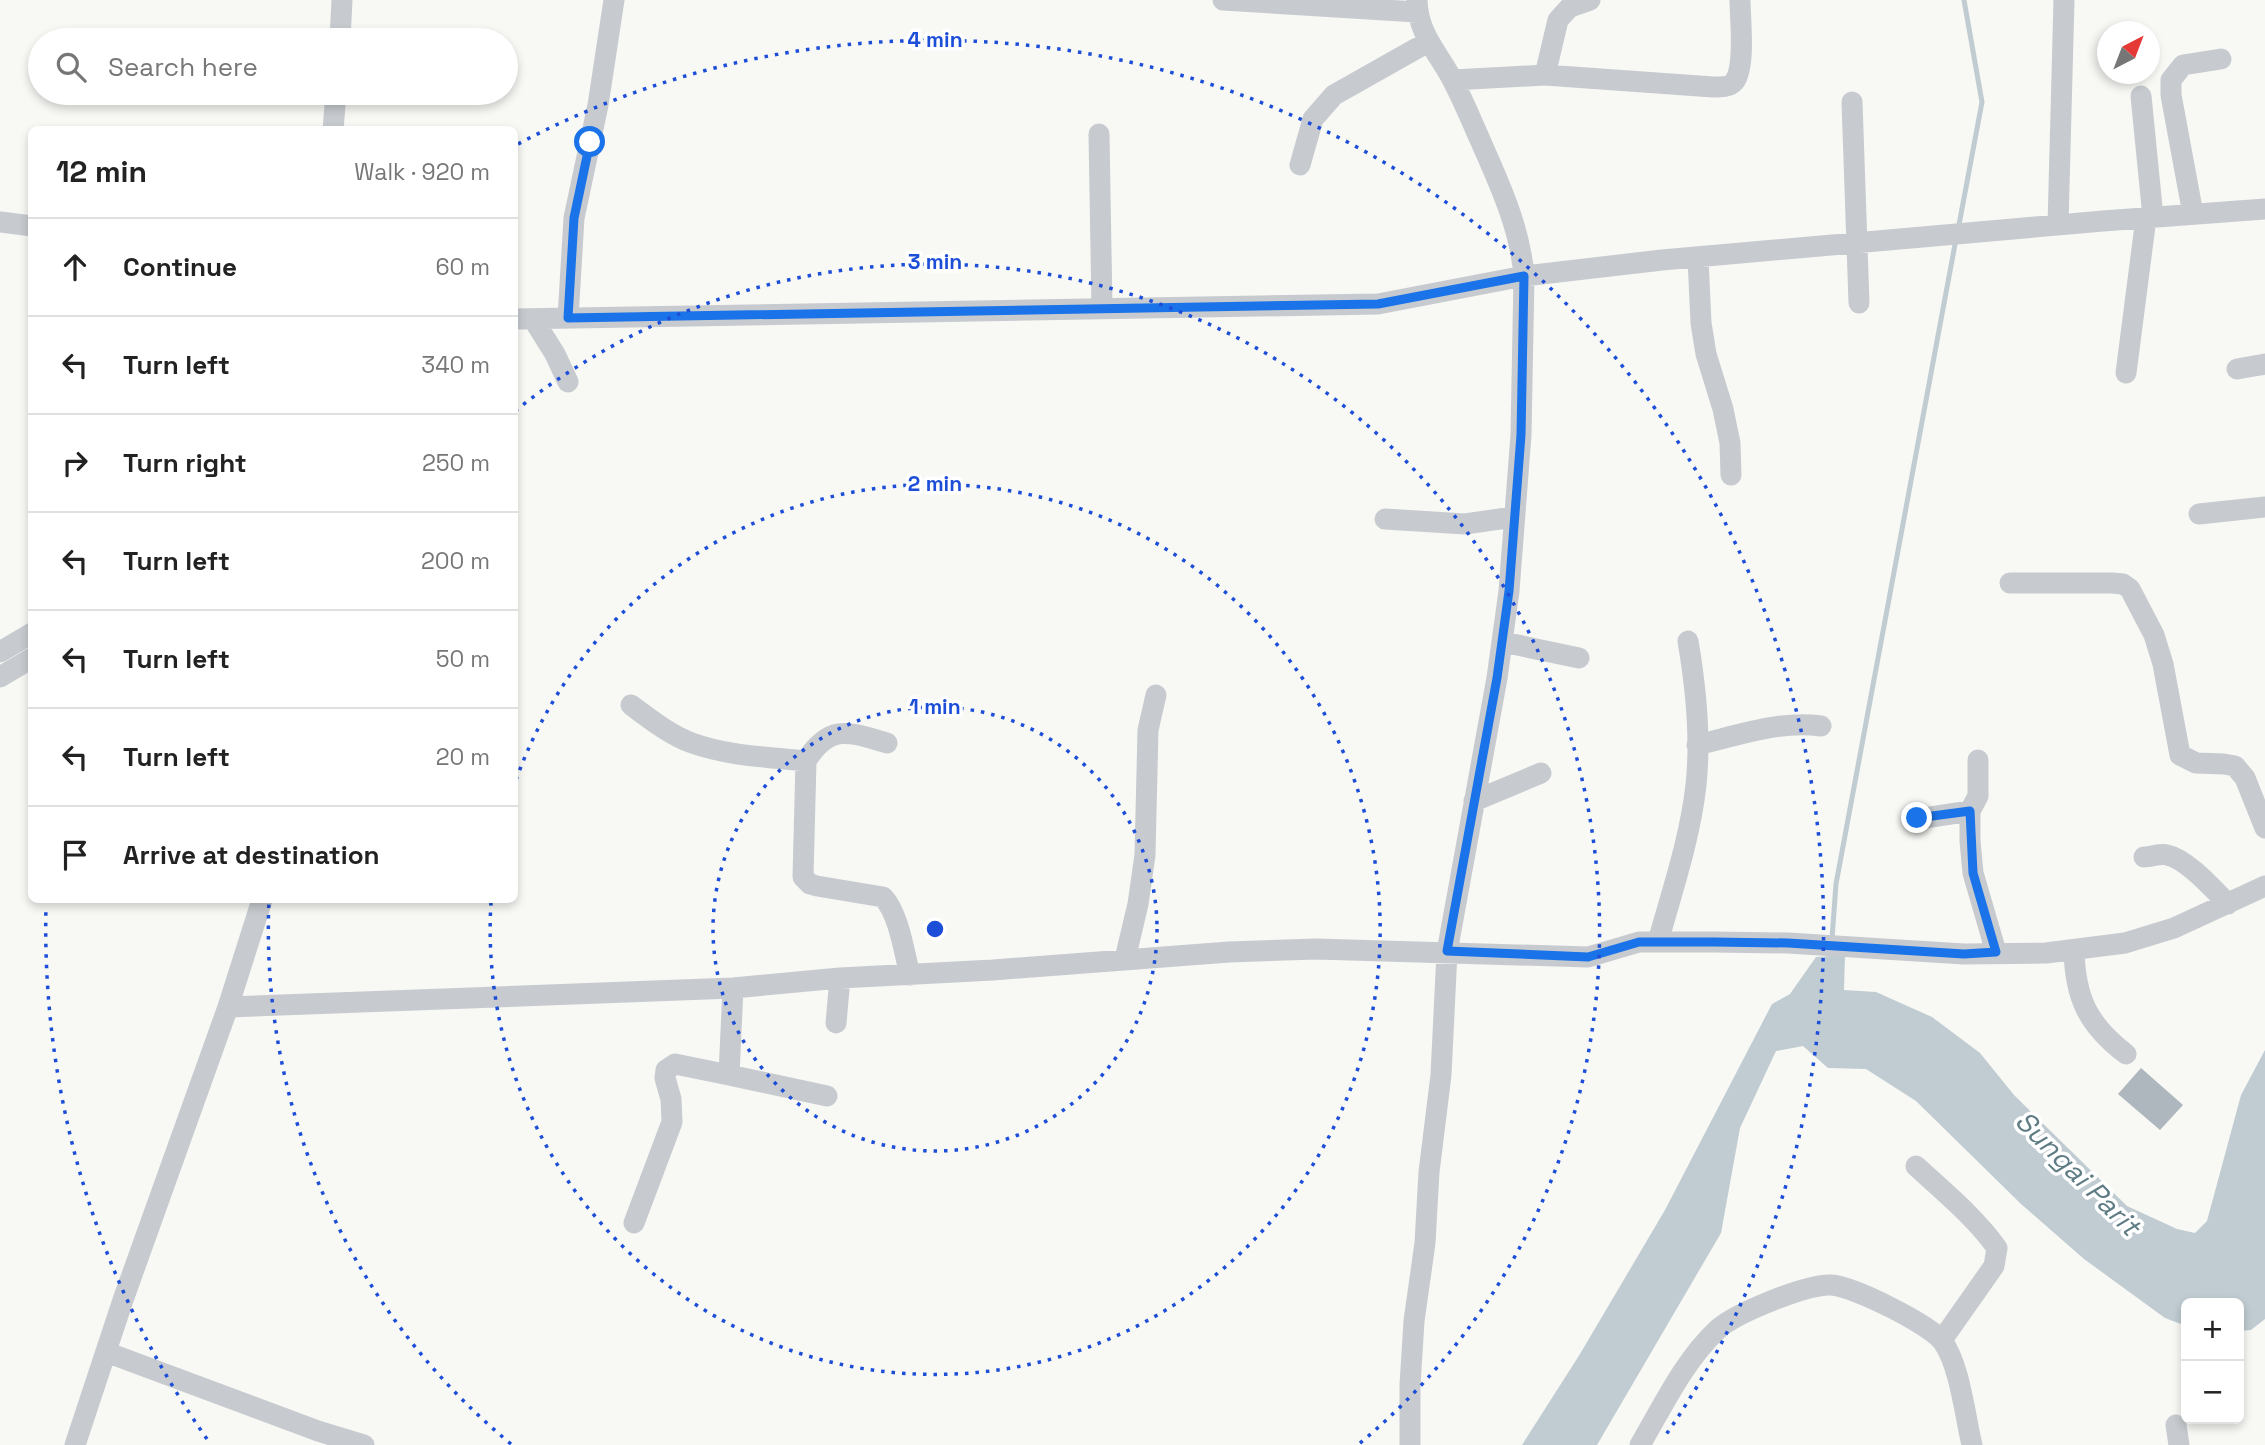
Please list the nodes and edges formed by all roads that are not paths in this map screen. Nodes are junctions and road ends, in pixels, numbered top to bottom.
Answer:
1 (342, 0) edge
2 (614, 0) edge
3 (1223, 0) edge
4 (1590, 0) edge
5 (1740, 0) edge
6 (2064, 0) edge
7 (1417, 6) edge
8 (341, 28) edge
9 (1428, 42) junction
10 (2221, 59) dead end
11 (1545, 75) junction
12 (1453, 80) junction
13 (2141, 96) dead end
14 (1852, 102) dead end
15 (335, 105) edge
16 (334, 126) edge
17 (1099, 134) dead end
18 (1300, 165) dead end
19 (2265, 209) edge
20 (2193, 214) junction
21 (2150, 217) junction
22 (0, 222) edge
23 (2058, 225) junction
24 (28, 226) edge
25 (1857, 242) junction
26 (1698, 258) junction
27 (1524, 276) junction
28 (1859, 303) dead end
29 (1102, 308) junction
30 (568, 318) junction
31 (524, 319) edge
32 (2265, 365) edge
33 (2237, 369) dead end
34 (2126, 373) dead end
35 (568, 382) dead end
36 (1731, 475) dead end
37 (2265, 507) edge
38 (2199, 514) dead end
39 (1513, 517) junction
40 (1385, 519) dead end
41 (2010, 583) dead end
42 (28, 636) edge
43 (1688, 641) dead end
44 (1503, 642) junction
45 (0, 652) edge
46 (1579, 658) dead end
47 (28, 660) edge
48 (0, 677) edge
49 (1156, 695) dead end
50 (631, 705) dead end
51 (1821, 726) dead end
52 (887, 743) dead end
53 (1697, 745) junction
54 (1978, 760) dead end
55 (806, 761) junction
56 (1541, 773) dead end
57 (1474, 801) junction
58 (1970, 811) junction
59 (1917, 818) dead end
60 (2265, 828) edge
61 (2144, 857) dead end
62 (2265, 886) edge
63 (261, 903) edge
64 (2228, 904) junction
65 (1658, 942) junction
66 (2074, 950) junction
67 (1447, 951) junction
68 (1996, 952) junction
69 (1125, 959) junction
70 (910, 975) junction
71 (840, 978) junction
72 (733, 988) junction
73 (228, 1007) junction
74 (836, 1023) dead end
75 (2126, 1054) dead end
76 (729, 1075) junction
77 (827, 1096) dead end
78 (1916, 1166) dead end
79 (634, 1223) dead end
80 (1942, 1340) junction
81 (106, 1352) junction
82 (1648, 1441) edge
83 (75, 1445) edge
84 (365, 1445) edge
85 (1410, 1445) edge
86 (1972, 1445) edge

1 - 8 street
2 - 30 street
3 - 7 street
4 - 11 street
5 - 11 street
6 - 23 street
7 - 9 street
9 - 12 street
9 - 18 street
10 - 20 street
11 - 12 street
12 - 27 street
13 - 21 street
14 - 25 street
15 - 16 street
17 - 29 street
19 - 20 street
20 - 21 street
21 - 23 street
21 - 34 street
22 - 24 street
23 - 25 street
25 - 26 street
25 - 28 street
26 - 27 street
26 - 36 street
27 - 29 street
27 - 39 street
29 - 30 street
30 - 31 street
31 - 35 street
32 - 33 street
37 - 38 street
39 - 40 street
39 - 44 street
41 - 60 street
42 - 45 street
43 - 53 street
44 - 46 street
44 - 57 street
47 - 48 street
49 - 69 street
50 - 55 street
51 - 53 street
52 - 55 street
53 - 65 street
54 - 58 street
55 - 70 street
56 - 57 street
57 - 67 street
58 - 59 street
58 - 68 street
61 - 64 street
62 - 64 street
63 - 73 street
64 - 66 street
65 - 67 street
65 - 68 street
66 - 68 street
66 - 75 street
67 - 69 street
67 - 85 street
69 - 70 street
70 - 71 street
71 - 72 street
71 - 74 street
72 - 73 street
72 - 76 street
73 - 81 street
76 - 77 street
76 - 79 street
78 - 80 street
80 - 82 street
80 - 86 street
81 - 83 street
81 - 84 street

